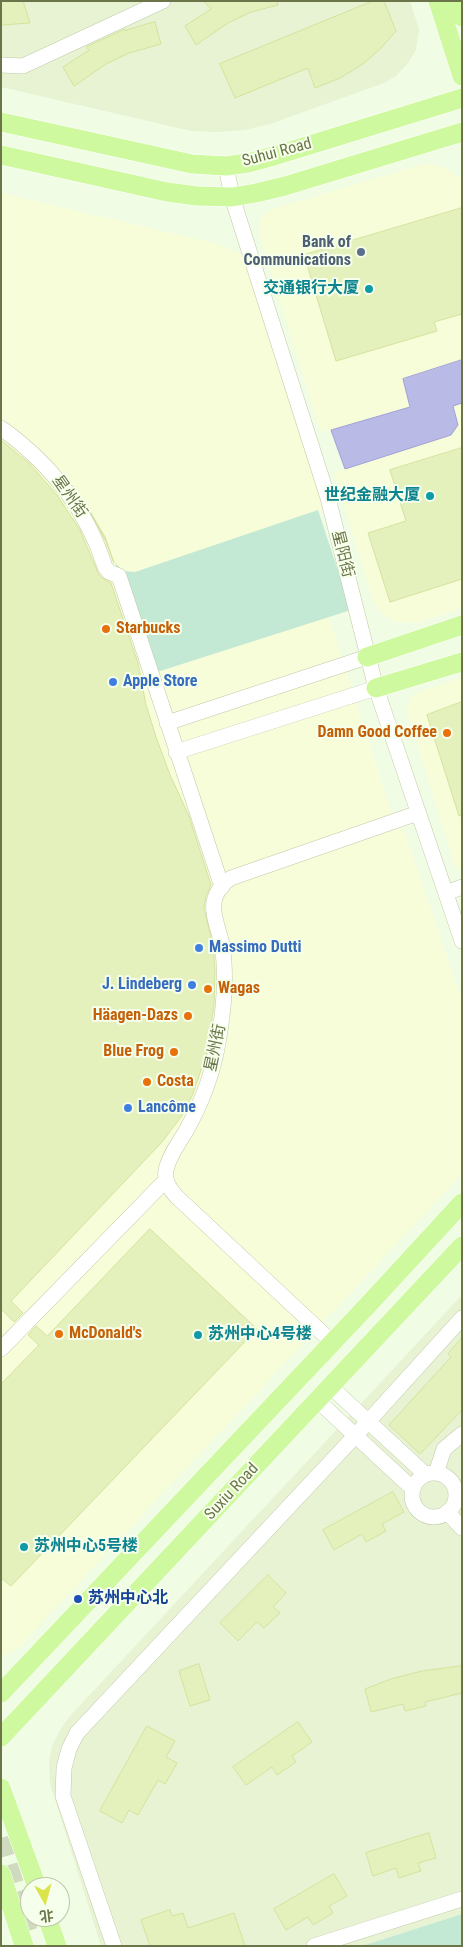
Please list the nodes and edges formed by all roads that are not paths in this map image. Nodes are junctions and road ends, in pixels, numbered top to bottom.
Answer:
1 (163, 1) edge
2 (438, 1) edge
3 (457, 1) edge
4 (462, 17) edge
5 (1, 66) edge
6 (462, 76) edge
7 (462, 98) edge
8 (1, 122) edge
9 (462, 132) edge
10 (1, 155) edge
11 (226, 166) junction
12 (232, 197) junction
13 (1, 428) edge
14 (462, 625) edge
15 (367, 657) junction
16 (462, 662) edge
17 (376, 688) junction
18 (167, 723) junction
19 (176, 752) junction
20 (418, 813) junction
21 (222, 887) junction
22 (462, 887) edge
23 (446, 893) junction
24 (462, 941) edge
25 (166, 1180) junction
26 (462, 1203) edge
27 (462, 1246) edge
28 (462, 1318) edge
29 (332, 1342) junction
30 (1, 1349) edge
31 (331, 1387) junction
32 (318, 1402) junction
33 (368, 1421) junction
34 (462, 1434) edge
35 (354, 1436) junction
36 (430, 1474) junction
37 (412, 1489) junction
38 (447, 1512) junction
39 (462, 1528) edge
40 (1, 1693) edge
41 (1, 1737) edge
42 (1, 1788) edge
43 (1, 1874) edge
44 (33, 1877) edge
45 (462, 1899) edge
46 (51, 1927) edge
47 (24, 1946) edge
48 (57, 1946) edge
49 (114, 1946) edge
50 (314, 1946) edge

1 - 5 street
2 - 6 main road
3 - 4 main road
7 - 11 main road, Suhui Road
8 - 11 main road, Suhui Road
9 - 12 main road, Suhui Road
10 - 12 main road, Suhui Road
11 - 12 street, 星阳街
12 - 15 street, 星阳街
13 - 18 street, 星州街
14 - 15 main road
15 - 17 street, 星阳街
15 - 18 street
16 - 17 main road
17 - 19 street
17 - 20 street, 星阳街
18 - 19 street
19 - 21 street
20 - 21 street
20 - 23 street, 星阳街
21 - 25 street, 星州街
22 - 23 street
23 - 24 street, 星阳街
25 - 29 street
25 - 30 street
26 - 29 main road, Suxiu Road
27 - 31 main road, Suxiu Road
28 - 33 street
29 - 40 main road, Suxiu Road
31 - 32 main road, Suxiu Road
31 - 33 street
32 - 35 street
32 - 41 main road, Suxiu Road
33 - 35 street
33 - 36 street
34 - 36 street
35 - 37 street
35 - 49 street
36 - 37 street
36 - 38 street
37 - 38 street
38 - 39 street
42 - 44 main road
43 - 47 main road
45 - 50 street
46 - 48 main road

